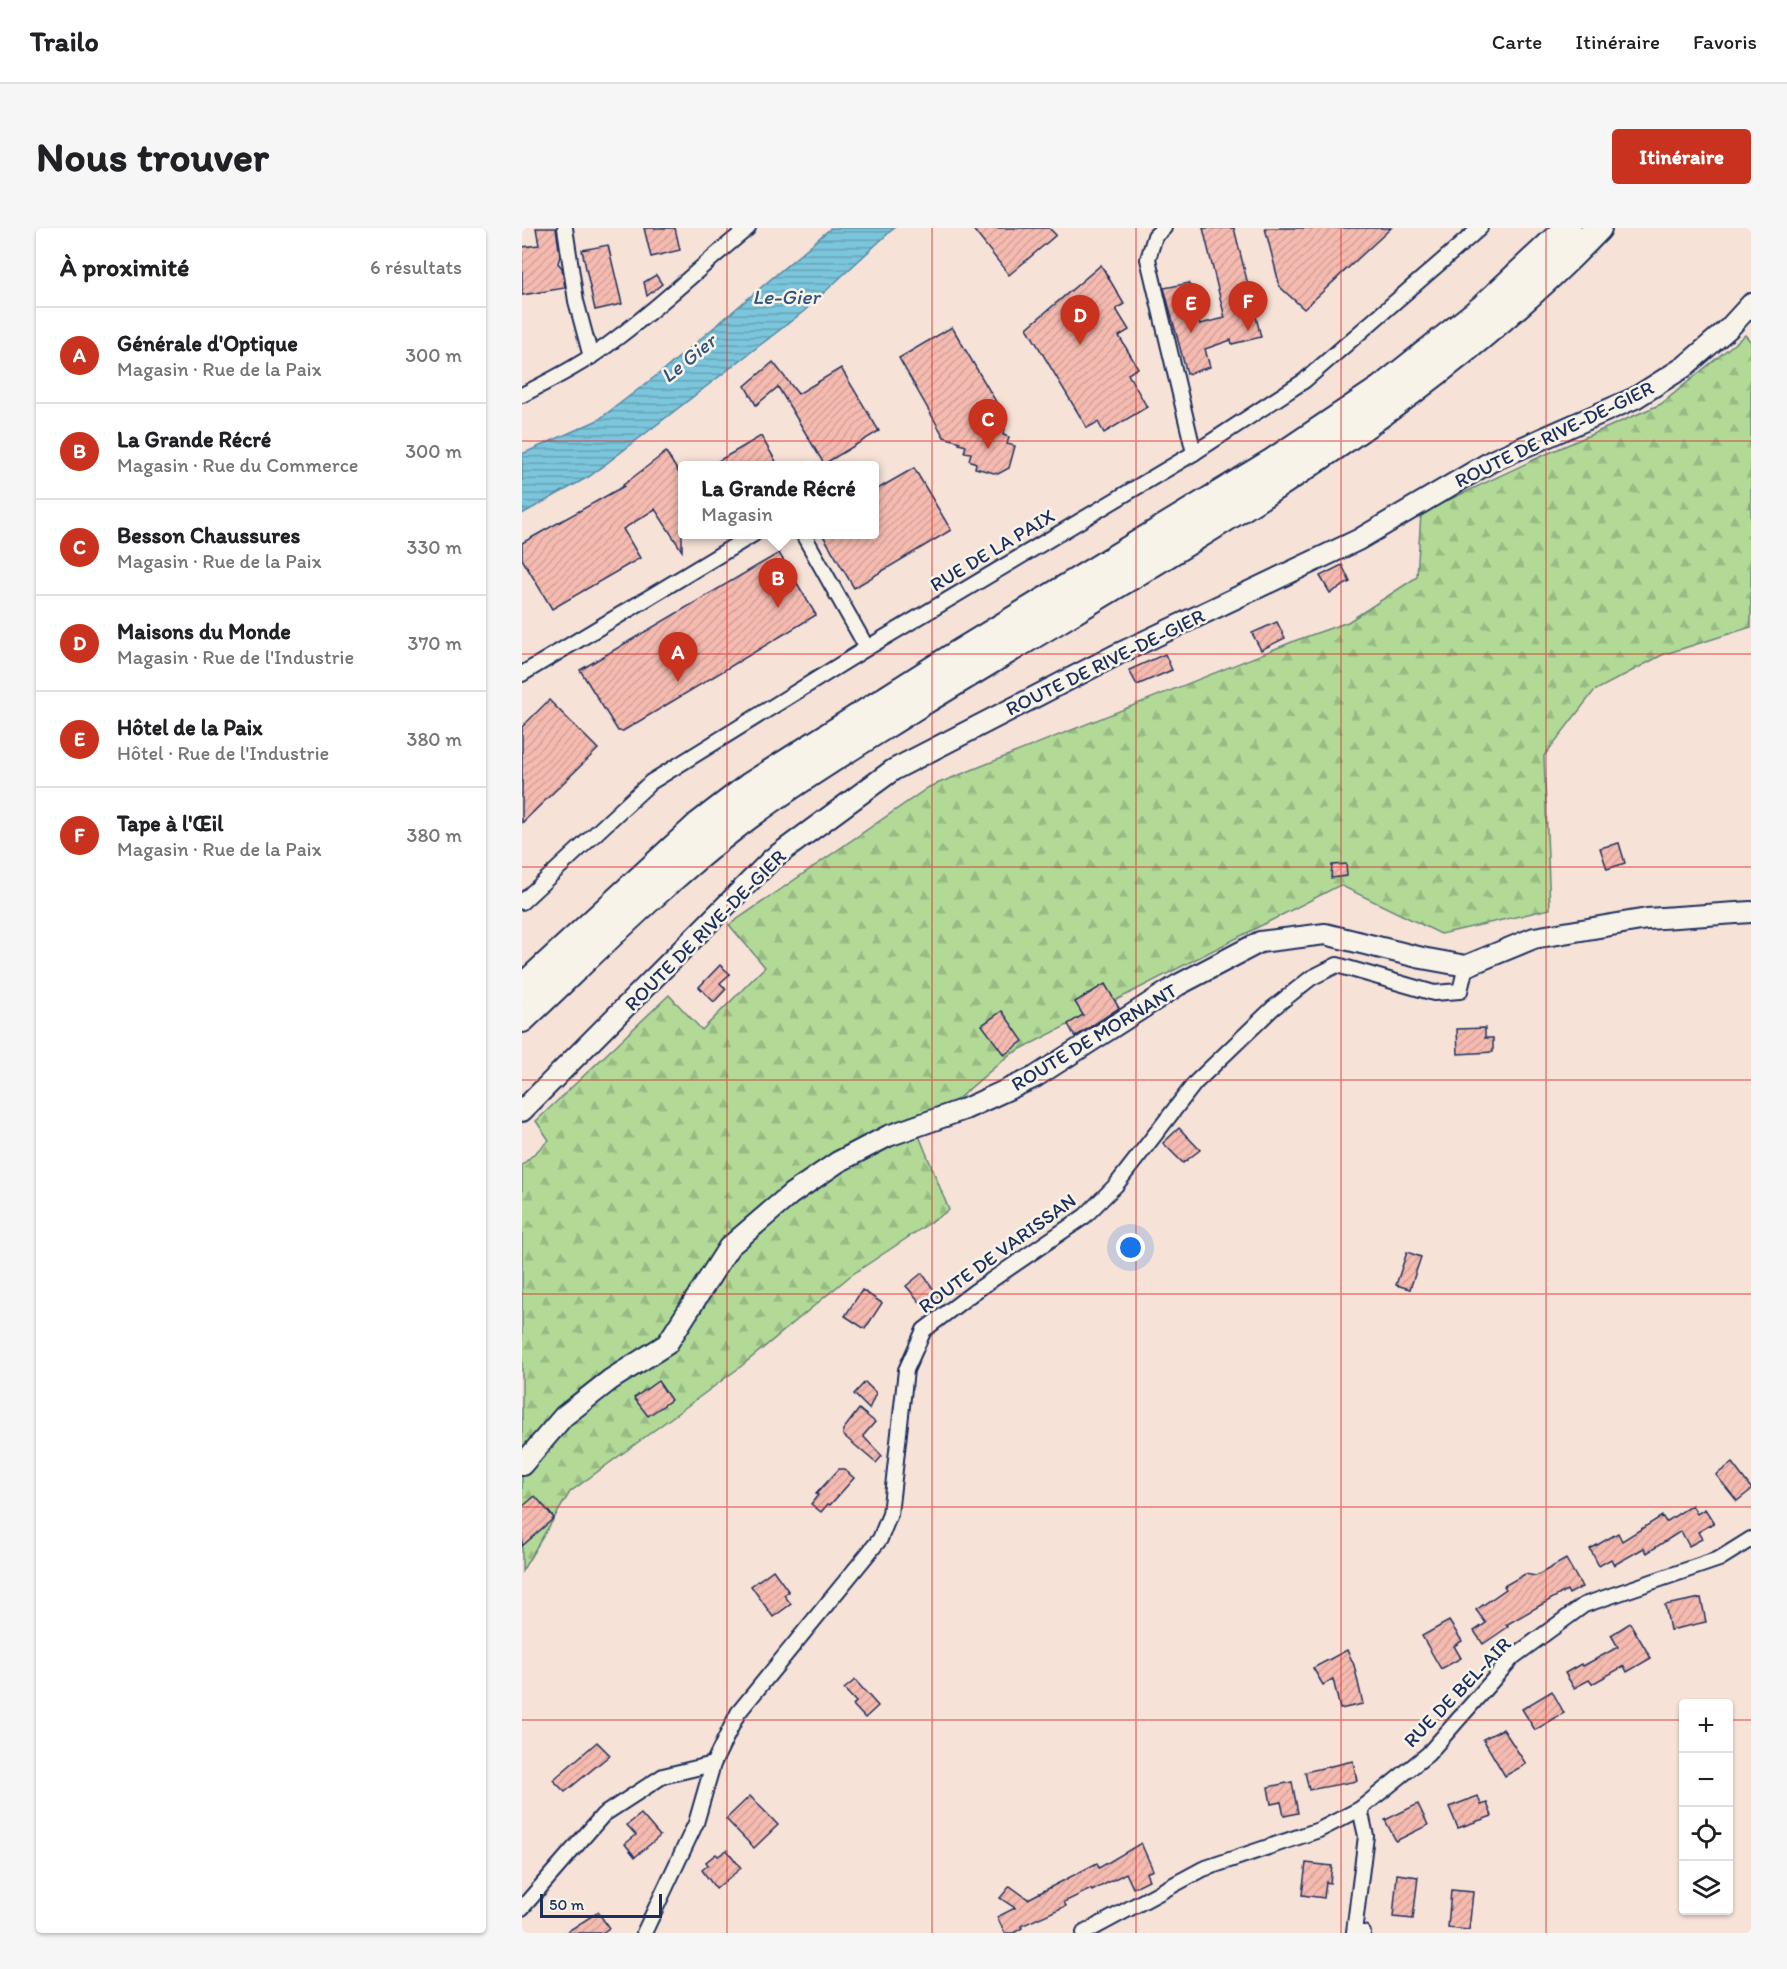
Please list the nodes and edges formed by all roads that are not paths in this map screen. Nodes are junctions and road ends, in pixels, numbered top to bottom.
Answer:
1 (566, 228) edge
2 (748, 228) edge
3 (1164, 228) edge
4 (1480, 228) edge
5 (1568, 228) edge
6 (1598, 228) edge
7 (1751, 303) edge
8 (591, 357) junction
9 (522, 395) edge
10 (1194, 453) junction
11 (746, 539) edge
12 (806, 539) edge
13 (867, 648) junction
14 (522, 674) edge
15 (522, 902) edge
16 (1751, 912) edge
17 (1466, 966) junction
18 (522, 988) edge
19 (522, 1019) edge
20 (522, 1111) edge
21 (522, 1465) edge
22 (1751, 1539) edge
23 (713, 1764) junction
24 (1360, 1809) junction
25 (522, 1908) edge
26 (644, 1933) edge
27 (1084, 1933) edge
28 (1363, 1933) edge

1 - 8 street
2 - 8 street
3 - 10 street
4 - 10 street, RUE DE LA PAIX
5 - 18 highway
6 - 19 highway
7 - 20 main road, ROUTE DE RIVE-DE-GIER
8 - 9 street
10 - 13 street, RUE DE LA PAIX
11 - 14 street
12 - 13 street
13 - 15 street, RUE DE LA PAIX
16 - 17 main road
17 - 21 main road, ROUTE DE MORNANT
17 - 23 street, ROUTE DE VARISSAN
22 - 24 street, RUE DE BEL-AIR
23 - 25 street
23 - 26 street, ROUTE DE VARISSAN
24 - 27 street, RUE DE BEL-AIR
24 - 28 street

